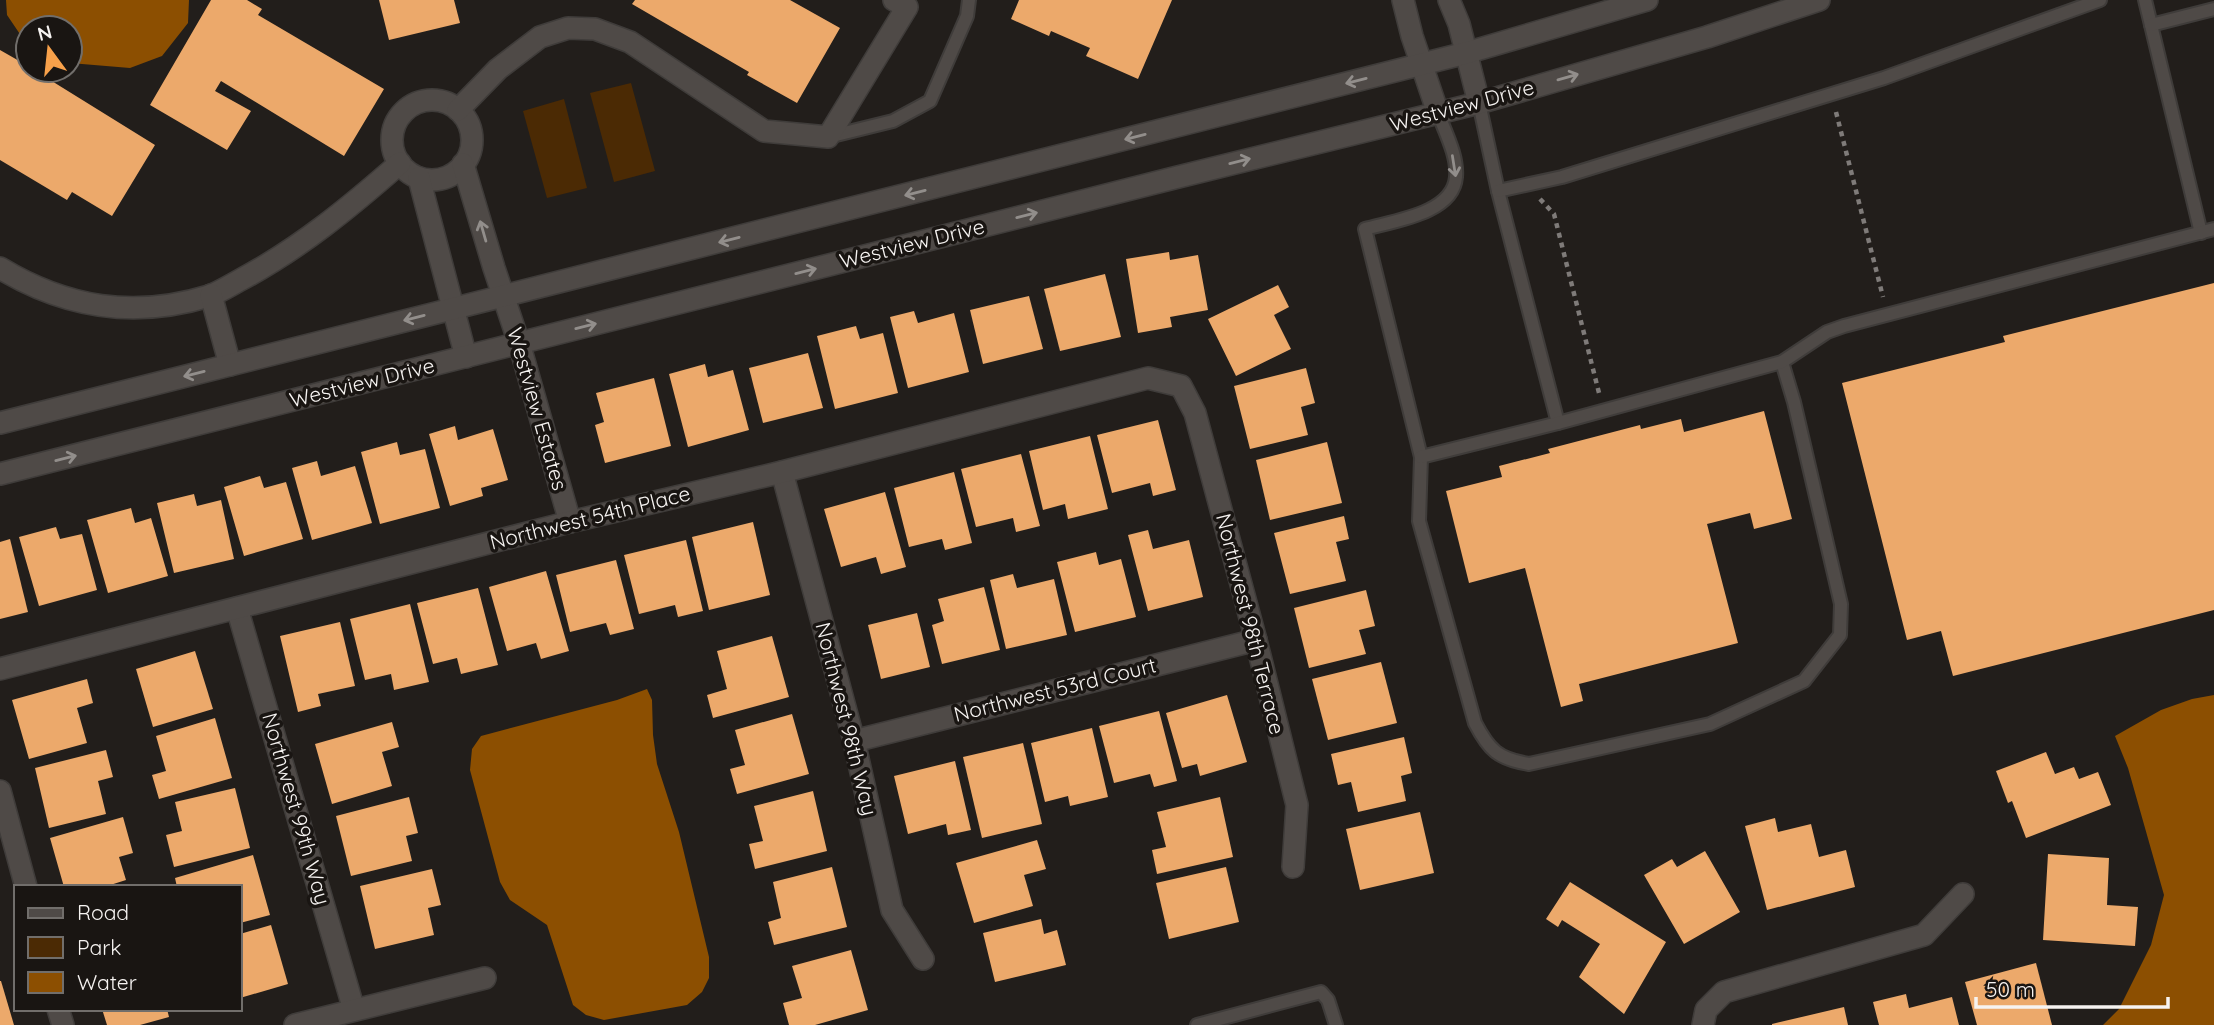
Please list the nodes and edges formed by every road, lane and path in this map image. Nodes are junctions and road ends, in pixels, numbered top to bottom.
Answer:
1 (969, 0) edge
2 (1403, 0) edge
3 (1449, 0) edge
4 (1647, 0) edge
5 (1819, 0) edge
6 (2100, 0) edge
7 (2145, 0) edge
8 (903, 2) edge
9 (2214, 9) edge
10 (2151, 25) junction
11 (1466, 53) junction
12 (1422, 64) junction
13 (1831, 94) junction
14 (1479, 103) junction
15 (458, 110) junction
16 (1438, 113) junction
17 (828, 137) junction
18 (400, 163) junction
19 (463, 164) junction
20 (419, 178) junction
21 (1535, 183) junction
22 (1499, 191) junction
23 (2207, 231) edge
24 (0, 268) edge
25 (211, 295) junction
26 (504, 296) junction
27 (453, 308) junction
28 (1888, 315) junction
29 (519, 343) junction
30 (466, 357) junction
31 (1782, 362) junction
32 (230, 365) junction
33 (1181, 386) joint
34 (1603, 411) junction
35 (0, 423) edge
36 (1558, 424) junction
37 (1422, 457) junction
38 (782, 472) junction
39 (0, 474) edge
40 (570, 522) junction
41 (237, 608) junction
42 (1256, 640) junction
43 (0, 669) edge
44 (854, 741) junction
45 (0, 791) edge
46 (1293, 867) dead end
47 (25, 885) edge
48 (1963, 894) dead end
49 (923, 959) dead end
50 (485, 978) dead end
51 (354, 1010) junction
52 (1704, 1018) edge
53 (295, 1025) edge
54 (1197, 1025) edge
55 (1336, 1025) edge

1 - 17 lane
2 - 12 street
3 - 11 street
4 - 11 street
14 -> 5 street, Westview Drive
6 - 13 lane
7 - 10 lane
8 - 17 street
9 - 10 lane
10 - 23 lane
11 - 12 street
11 - 14 street
12 - 16 street
12 -> 26 street
13 - 21 lane
13 - 28 path
14 - 16 street, Westview Drive
14 - 22 lane
15 - 17 street
15 - 18 street
15 - 19 street
29 -> 16 street, Westview Drive
16 -> 37 lane
18 - 20 street
18 - 25 street
19 - 20 street
26 -> 19 street, Westview Estates
20 - 27 street
21 - 22 lane
21 - 34 path
22 - 36 lane
23 - 28 lane
24 - 25 street
25 - 32 street
26 - 27 street
26 - 29 street, Westview Estates
27 - 30 street
27 -> 32 street
28 - 31 lane
29 - 30 street, Westview Drive
29 - 40 street, Westview Estates
39 -> 30 street, Westview Drive
31 - 34 lane
31 - 37 lane
32 -> 35 street
33 - 38 street, Northwest 54th Place
33 - 42 street, Northwest 98th Terrace
34 - 36 lane
36 - 37 lane
38 - 40 street, Northwest 54th Place
38 - 44 street, Northwest 98th Way
40 - 41 street, Northwest 54th Place
41 - 43 street, Northwest 54th Place
41 - 51 street, Northwest 99th Way
42 - 44 street, Northwest 53rd Court
42 - 46 street, Northwest 98th Terrace
44 - 49 street, Northwest 98th Way
45 - 47 street
48 - 52 street
50 - 51 street
51 - 53 street
54 - 55 lane

